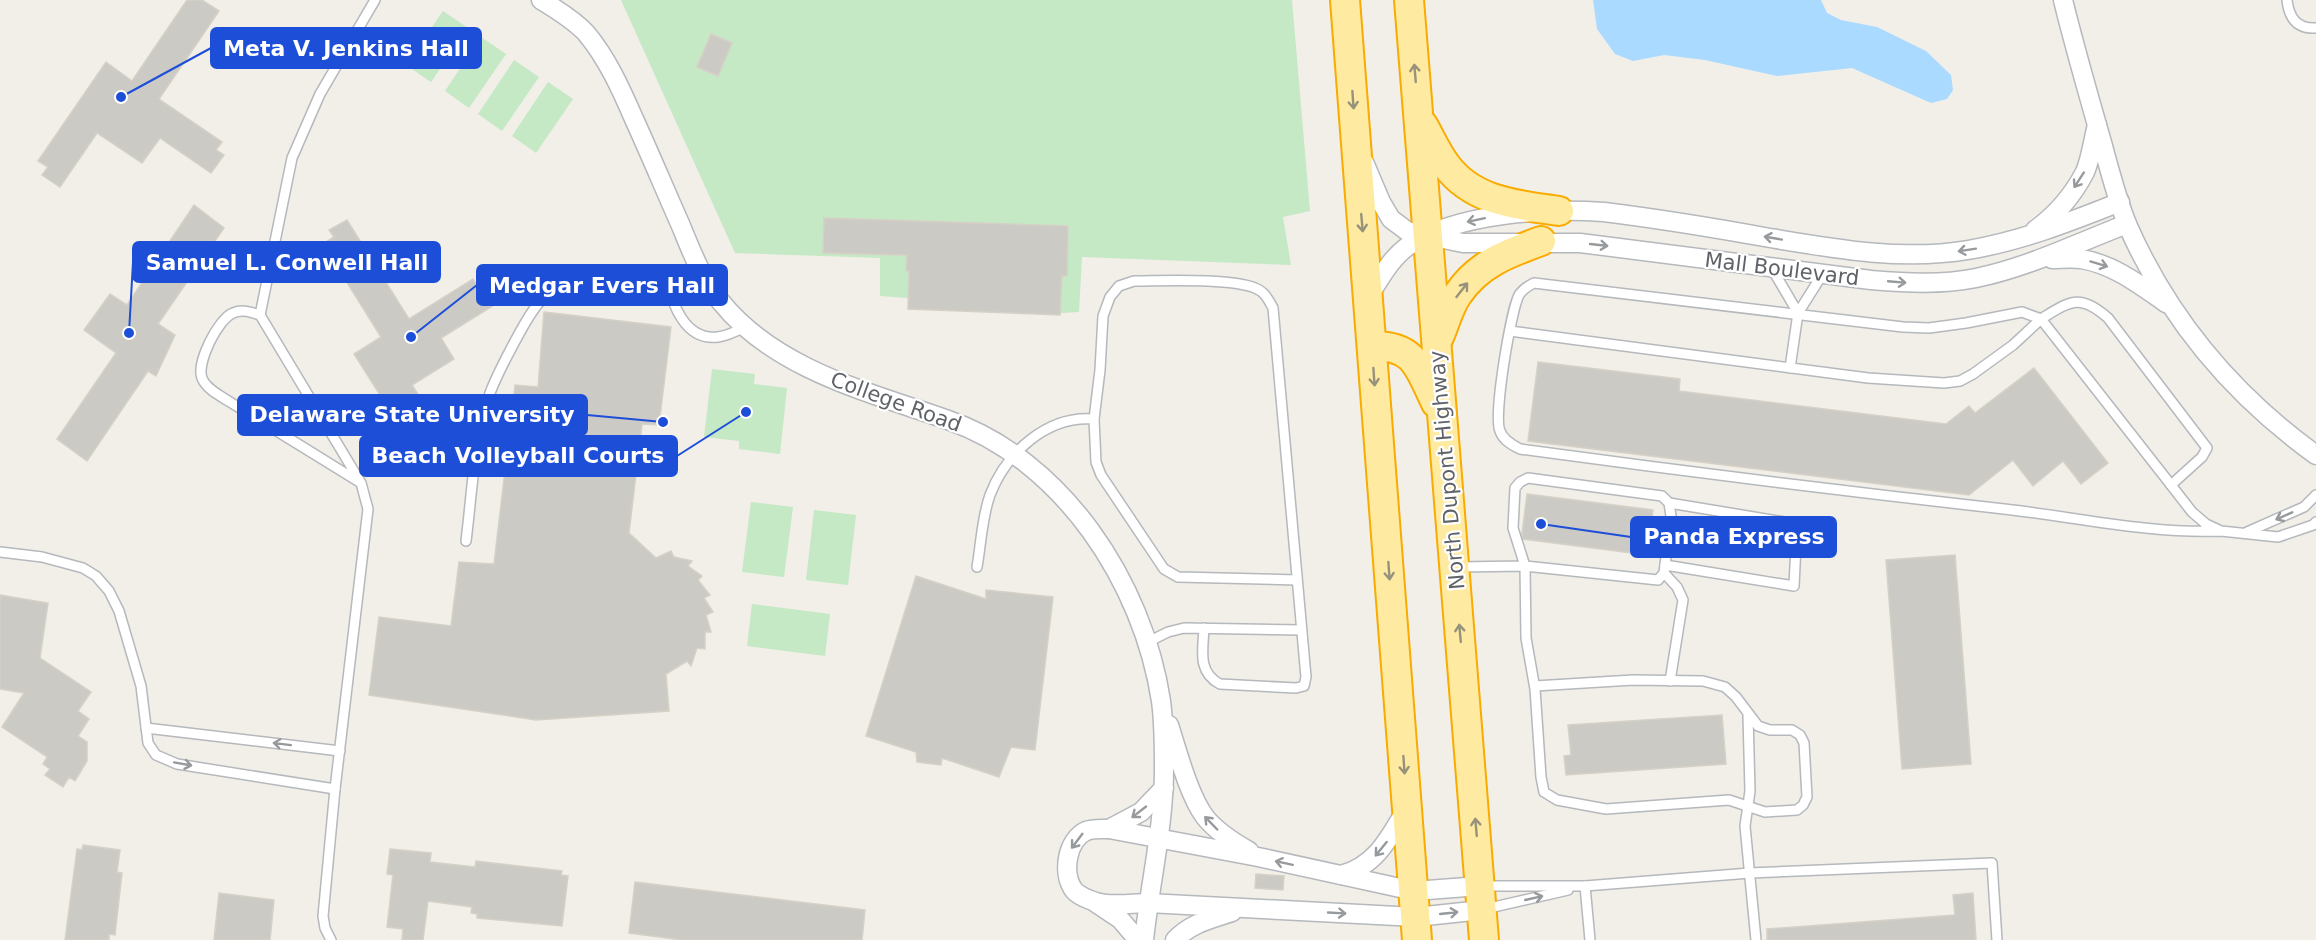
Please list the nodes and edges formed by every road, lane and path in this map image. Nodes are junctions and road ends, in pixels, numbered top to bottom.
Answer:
1 (375, 0) edge
2 (542, 0) edge
3 (1345, 0) edge
4 (1409, 0) edge
5 (2062, 0) edge
6 (2287, 0) edge
7 (2316, 28) edge
8 (1420, 119) junction
9 (2097, 125) junction
10 (1356, 144) junction
11 (2120, 202) junction
12 (1559, 211) junction
13 (2127, 224) junction
14 (1429, 236) junction
15 (2024, 238) junction
16 (1541, 242) junction
17 (2041, 259) junction
18 (1771, 267) junction
19 (700, 272) junction
20 (1822, 274) junction
21 (667, 279) junction
22 (1368, 297) junction
23 (2172, 307) junction
24 (1798, 314) junction
25 (260, 315) junction
26 (2041, 319) junction
27 (745, 327) junction
28 (1510, 331) junction
29 (1437, 342) junction
30 (1372, 346) junction
31 (1790, 368) junction
32 (1094, 419) junction
33 (1443, 419) junction
34 (1016, 454) junction
35 (2316, 455) edge
36 (361, 483) junction
37 (2170, 485) junction
38 (2316, 495) edge
39 (1669, 503) junction
40 (2315, 524) edge
41 (2221, 531) junction
42 (2247, 532) junction
43 (466, 541) dead end
44 (0, 552) edge
45 (1525, 566) junction
46 (977, 567) dead end
47 (1455, 567) junction
48 (1665, 569) junction
49 (1297, 580) junction
50 (1204, 628) junction
51 (1301, 630) junction
52 (1146, 643) junction
53 (1670, 681) junction
54 (1535, 686) junction
55 (1161, 701) junction
56 (1748, 715) junction
57 (146, 728) junction
58 (340, 751) junction
59 (1164, 788) junction
60 (335, 789) junction
61 (1407, 807) junction
62 (1748, 808) junction
63 (1109, 829) junction
64 (1158, 839) junction
65 (1258, 857) junction
66 (1750, 873) junction
67 (1341, 875) junction
68 (1585, 886) junction
69 (1481, 898) junction
70 (1095, 902) junction
71 (1148, 903) junction
72 (1245, 908) junction
73 (1416, 916) edge
74 (332, 940) edge
75 (1138, 940) edge
76 (1144, 940) edge
77 (1175, 940) edge
78 (1484, 940) edge
79 (1590, 940) edge
80 (1756, 940) edge
81 (1997, 940) edge

1 - 25 lane
2 - 19 street, College Road
3 -> 10 highway
8 -> 4 highway, North Dupont Highway
5 - 9 street
6 - 7 lane
8 - 12 highway
8 - 14 highway, North Dupont Highway
9 - 11 street
9 -> 15 street
10 - 14 street, Mall Boulevard
10 -> 22 highway
11 - 13 street
11 - 15 street, Mall Boulevard
12 -> 14 street, Mall Boulevard
15 -> 12 street, Mall Boulevard
13 - 17 street, Mall Boulevard
13 - 23 street
14 - 16 street, Mall Boulevard
14 - 22 street, Mall Boulevard
14 - 29 highway, North Dupont Highway
16 -> 18 street, Mall Boulevard
29 -> 16 highway
20 -> 17 street, Mall Boulevard
17 -> 23 street
18 - 20 street, Mall Boulevard
18 - 24 lane
19 - 21 lane
19 - 27 street, College Road
20 - 24 lane
21 - 27 lane
21 - 43 lane
22 - 30 highway
23 - 35 street
24 - 26 lane
24 - 28 lane
24 - 31 lane
25 - 36 lane
25 - 36 lane
26 - 31 lane
26 - 37 lane
26 - 37 lane
27 - 34 street, College Road
28 - 31 lane
28 - 41 lane
29 - 33 highway, North Dupont Highway
30 - 33 highway
30 -> 61 highway
32 - 34 lane
32 - 49 lane
32 - 49 lane
33 - 47 highway, North Dupont Highway
34 - 46 lane
34 - 52 street, College Road
36 - 58 lane
37 - 41 lane
38 -> 42 lane
39 - 45 lane
39 - 48 lane
39 - 48 lane
40 - 42 lane
41 - 42 lane
44 - 57 lane
45 - 47 lane
45 - 48 lane
45 - 54 lane
69 -> 47 highway, North Dupont Highway
48 - 53 lane
49 - 51 lane
50 - 51 lane
50 - 51 lane
50 - 52 lane
52 - 55 street, College Road
53 - 54 lane
53 - 56 lane
54 - 62 lane
55 - 59 street, College Road
65 -> 55 street
56 - 62 lane
56 - 62 lane
58 -> 57 lane
57 -> 60 lane
58 - 60 lane
59 -> 63 street
59 - 64 street, College Road
60 - 74 lane
61 -> 67 street
61 - 73 highway
62 - 66 lane
63 - 64 street
63 -> 70 street
64 - 65 street
64 - 71 street
67 -> 65 street
66 - 68 lane
66 - 80 lane
66 - 81 lane
67 - 73 street
68 - 69 lane
69 -> 68 lane
68 - 79 lane
69 - 73 street
73 -> 69 street
69 - 78 highway, North Dupont Highway
70 - 71 street
70 - 75 street
71 - 72 street
71 - 76 street
72 -> 73 street
72 - 77 street

